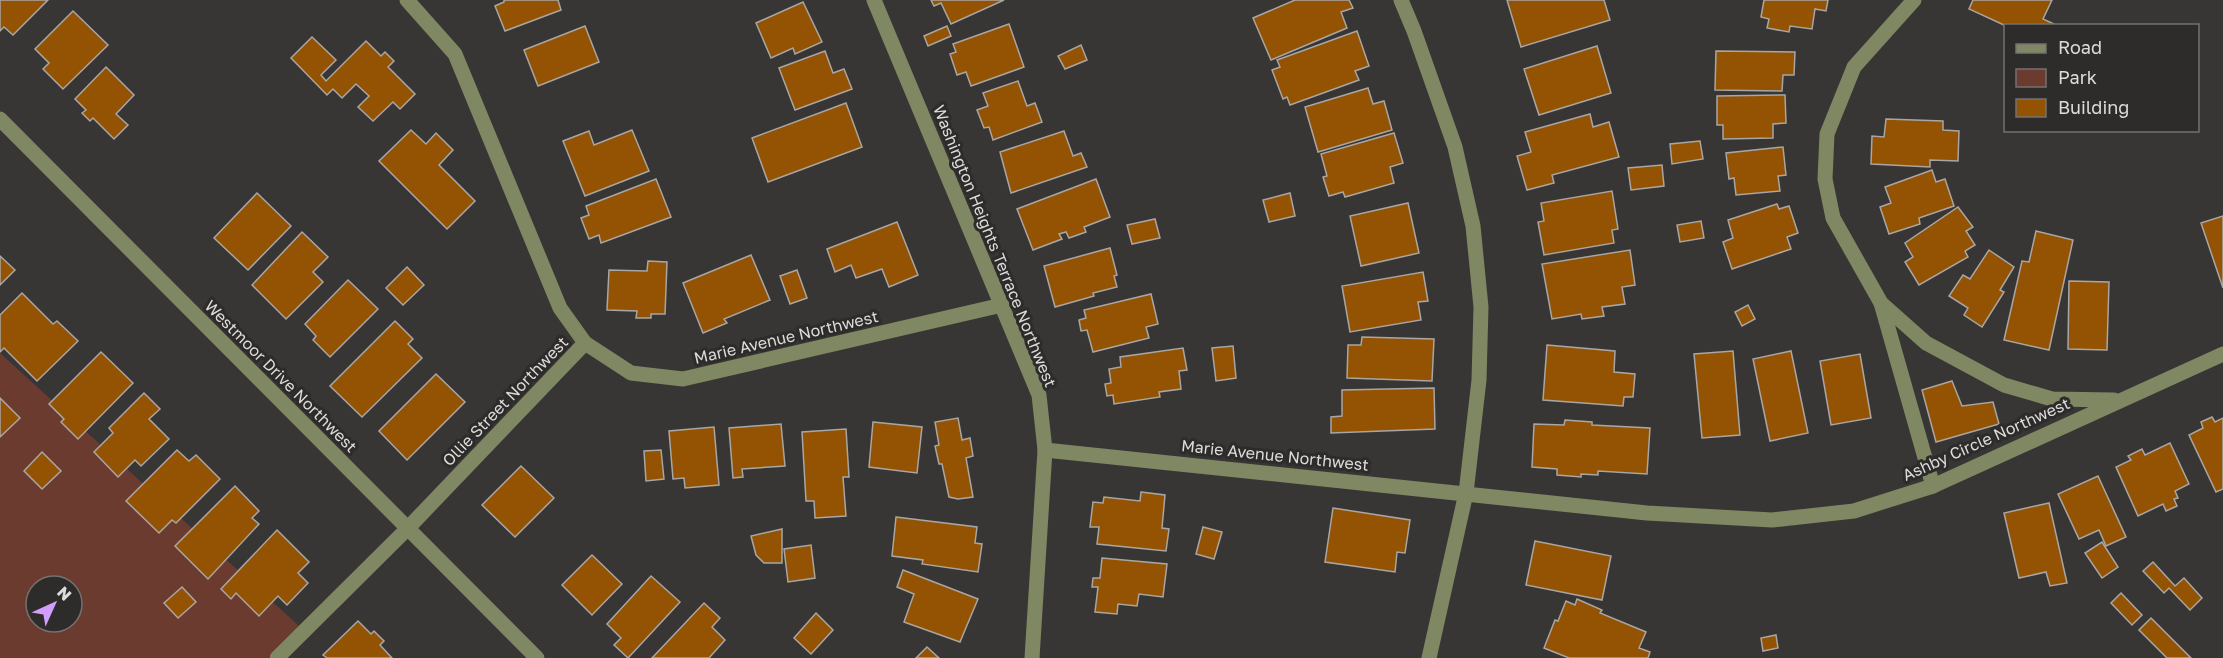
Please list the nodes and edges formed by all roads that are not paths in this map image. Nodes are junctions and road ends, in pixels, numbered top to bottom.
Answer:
1 (407, 0) edge
2 (874, 0) edge
3 (1401, 0) edge
4 (1914, 0) edge
5 (0, 119) edge
6 (1881, 303) junction
7 (1002, 305) junction
8 (585, 343) junction
9 (2223, 354) edge
10 (2117, 401) junction
11 (1045, 450) junction
12 (1933, 486) junction
13 (1466, 494) junction
14 (408, 528) junction
15 (277, 658) edge
16 (537, 658) edge
17 (1032, 658) edge
18 (1429, 658) edge

1 - 8 street, Ollie Street Northwest
2 - 7 street, Washington Heights Terrace Northwest
3 - 13 street
4 - 6 street
5 - 14 street, Westmoor Drive Northwest
6 - 10 street
6 - 12 street
7 - 8 street, Marie Avenue Northwest
7 - 11 street, Washington Heights Terrace Northwest
8 - 14 street, Ollie Street Northwest
9 - 10 street, Ashby Circle Northwest
10 - 12 street, Ashby Circle Northwest
11 - 13 street, Marie Avenue Northwest
11 - 17 street, Washington Heights Terrace Northwest
12 - 13 street, Ashby Circle Northwest
13 - 18 street
14 - 15 street, Ollie Street Northwest
14 - 16 street, Westmoor Drive Northwest

